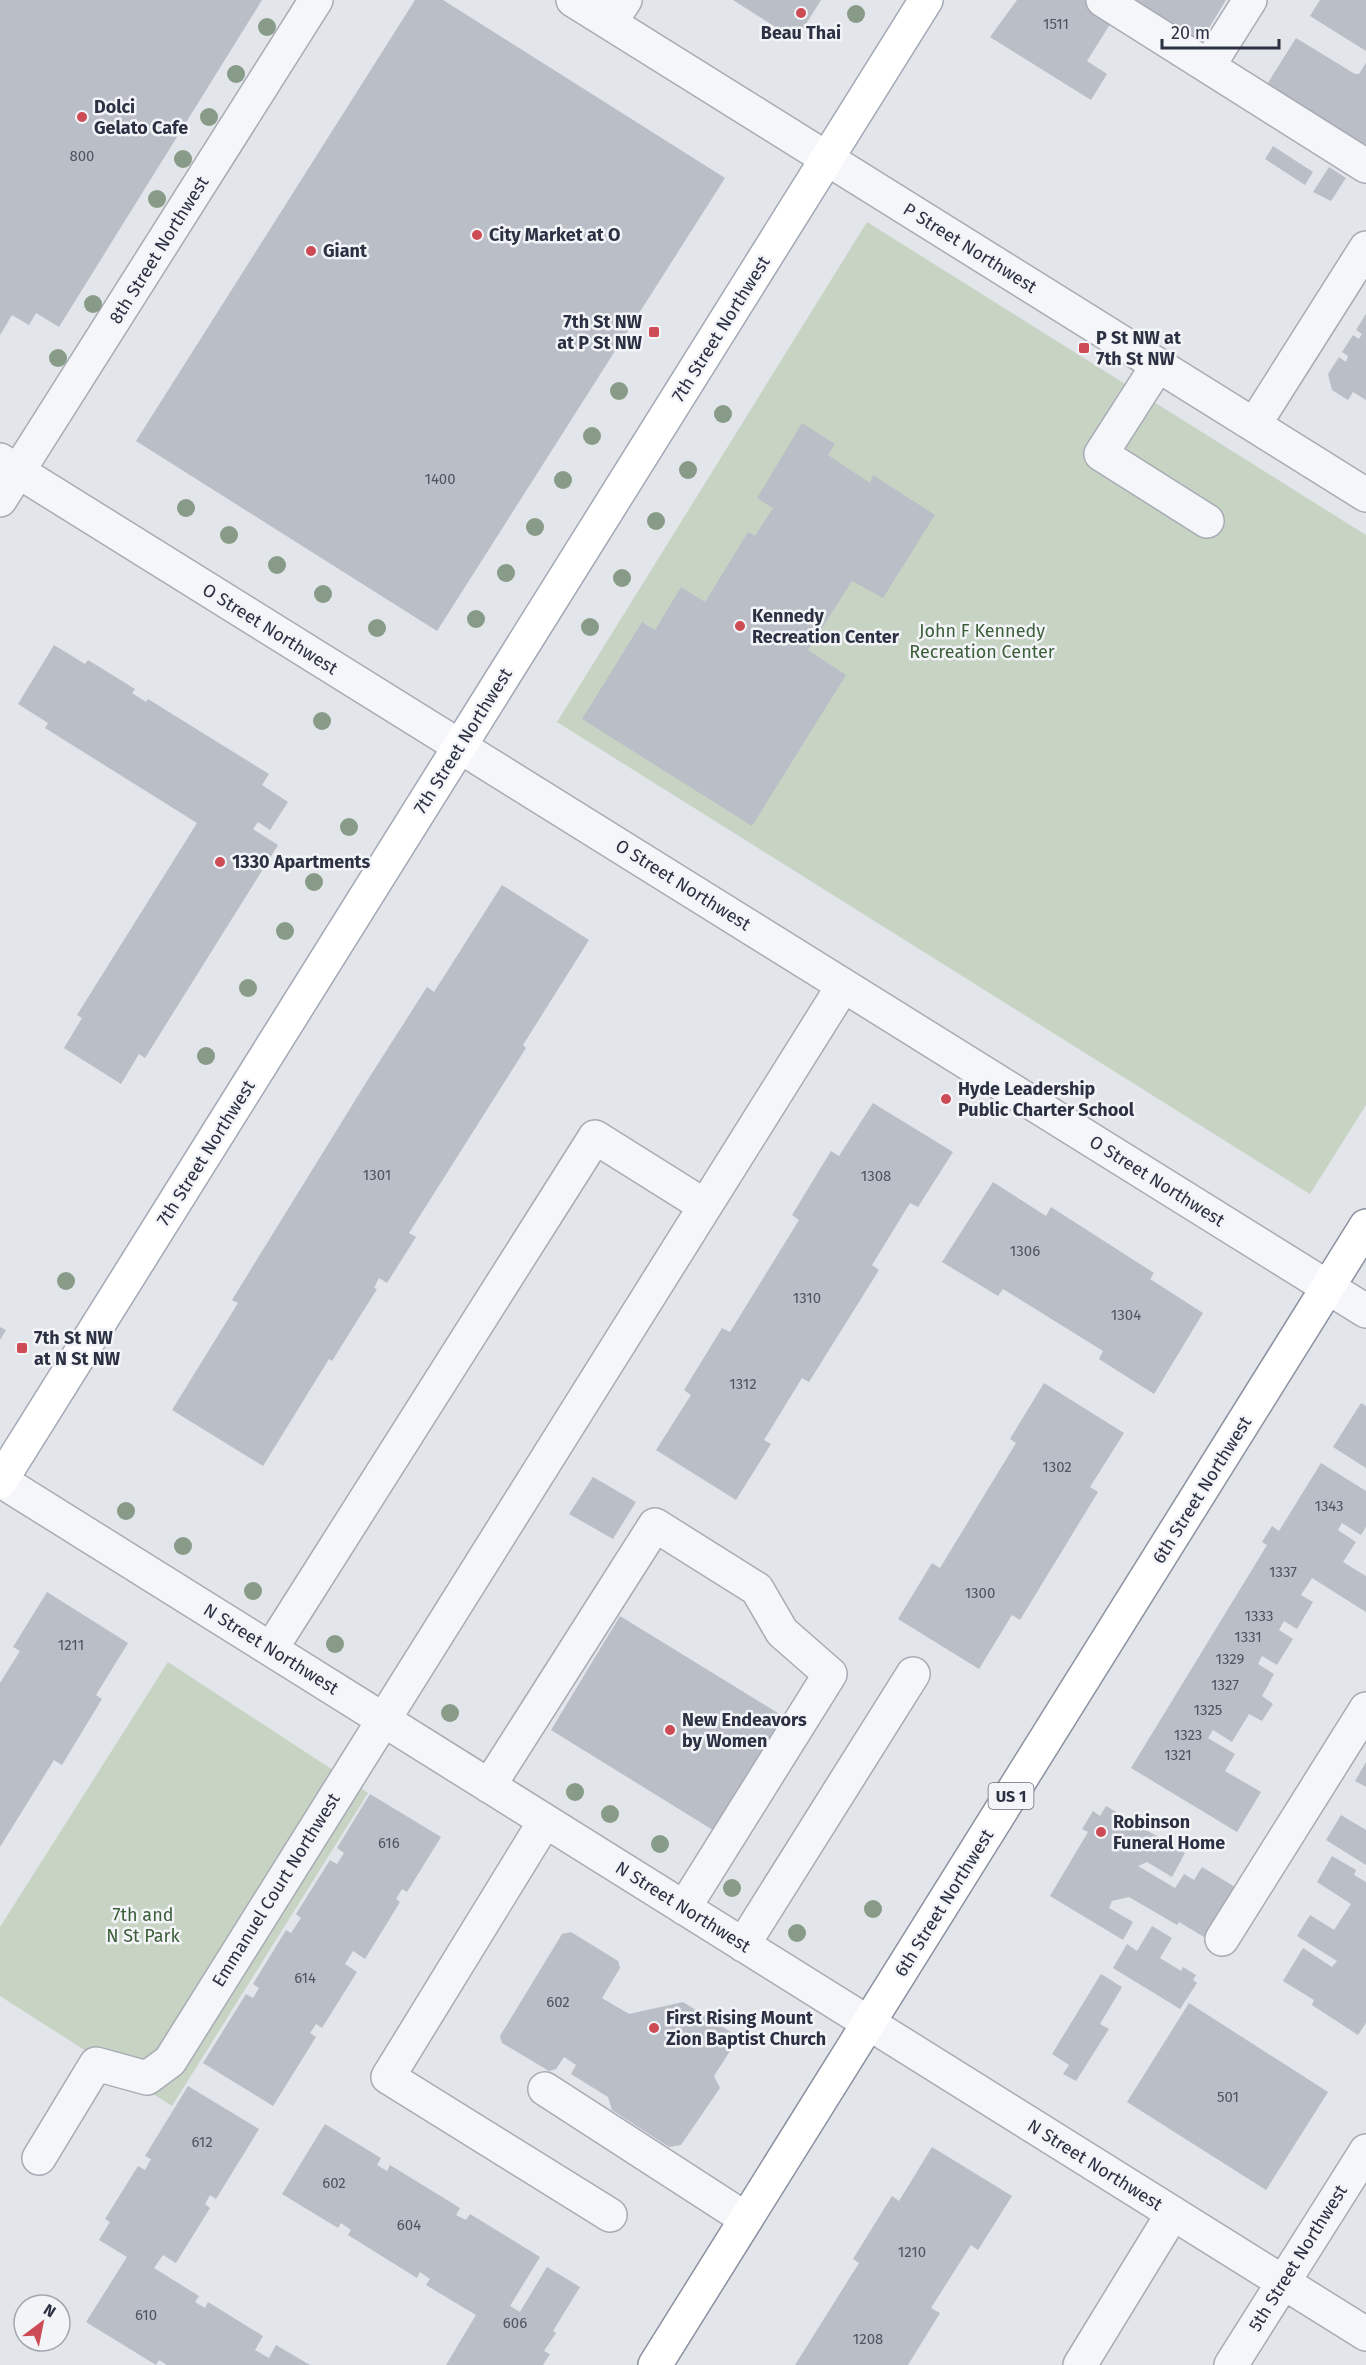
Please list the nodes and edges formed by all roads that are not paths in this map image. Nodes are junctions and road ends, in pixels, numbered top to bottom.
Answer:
1 (316, 0) edge
2 (573, 0) edge
3 (926, 0) edge
4 (1103, 0) edge
5 (1250, 0) edge
6 (618, 12) edge
7 (1209, 65) junction
8 (827, 159) junction
9 (1366, 166) edge
10 (1366, 248) edge
11 (1158, 365) junction
12 (1254, 426) junction
13 (9, 466) edge
14 (1366, 495) edge
15 (0, 500) edge
16 (1207, 521) dead end
17 (460, 747) junction
18 (843, 986) junction
19 (705, 1206) junction
20 (1366, 1226) edge
21 (1328, 1287) junction
22 (1366, 1311) edge
23 (0, 1481) edge
24 (271, 1649) junction
25 (913, 1674) dead end
26 (1366, 1709) edge
27 (382, 1719) junction
28 (489, 1786) junction
29 (545, 1821) junction
30 (684, 1908) junction
31 (1222, 1939) dead end
32 (743, 1945) junction
33 (868, 2023) junction
34 (545, 2089) dead end
35 (1366, 2151) edge
36 (39, 2158) dead end
37 (1173, 2213) junction
38 (610, 2215) dead end
39 (746, 2219) junction
40 (1283, 2282) junction
41 (1366, 2334) edge
42 (655, 2365) edge
43 (1080, 2365) edge
44 (1231, 2365) edge

1 - 13 street, 8th Street Northwest
2 - 6 street, P Street Northwest
3 - 8 main road, 7th Street Northwest
4 - 7 street
5 - 7 street
6 - 8 street, P Street Northwest
7 - 9 street
8 - 11 street, P Street Northwest
8 - 17 main road, 7th Street Northwest
10 - 12 street
11 - 12 street, P Street Northwest
11 - 16 street
12 - 14 street, P Street Northwest
13 - 15 street, 8th Street Northwest
13 - 17 street, O Street Northwest
17 - 18 street, O Street Northwest
17 - 23 main road, 7th Street Northwest
18 - 19 street, Emmanuel Court Northwest
18 - 21 street, O Street Northwest
19 - 24 street
19 - 27 street, Emmanuel Court Northwest
20 - 21 main road, 6th Street Northwest / US 1
21 - 22 street, O Street Northwest
21 - 33 main road, 6th Street Northwest / US 1
23 - 24 street, N Street Northwest
24 - 27 street, N Street Northwest
25 - 32 street
26 - 31 street
27 - 28 street, N Street Northwest
27 - 36 street, Emmanuel Court Northwest
28 - 29 street, N Street Northwest
28 - 30 street
29 - 30 street, N Street Northwest
29 - 38 street
30 - 32 street, N Street Northwest
32 - 33 street, N Street Northwest
33 - 37 street, N Street Northwest
33 - 39 main road, 6th Street Northwest / US 1
34 - 39 street
35 - 40 street, 5th Street Northwest
37 - 40 street, N Street Northwest
37 - 43 street
39 - 42 main road, 6th Street Northwest / US 1
40 - 41 street, N Street Northwest
40 - 44 street, 5th Street Northwest

